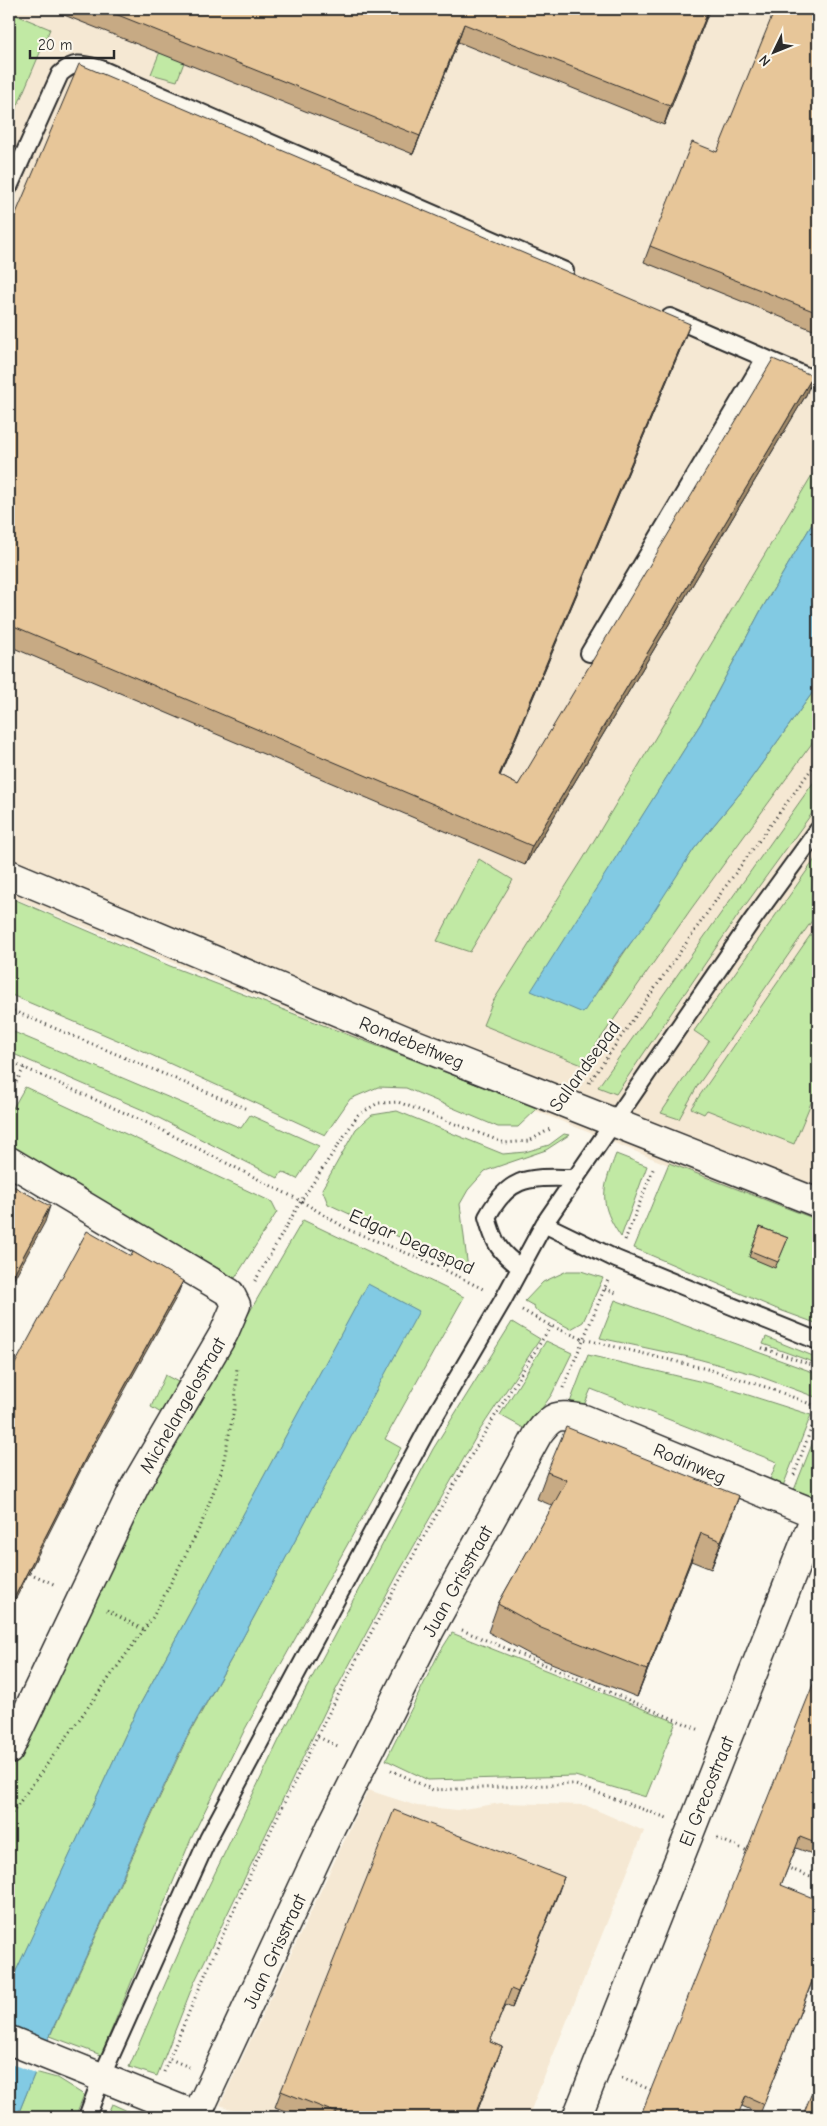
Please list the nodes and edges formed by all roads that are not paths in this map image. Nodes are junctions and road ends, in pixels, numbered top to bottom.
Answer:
1 (9, 187) edge
2 (583, 279) edge
3 (656, 311) edge
4 (765, 358) junction
5 (818, 381) edge
6 (589, 653) dead end
7 (818, 830) edge
8 (9, 874) edge
9 (615, 1123) junction
10 (9, 1161) edge
11 (576, 1178) junction
12 (818, 1203) edge
13 (544, 1224) junction
14 (521, 1268) junction
15 (818, 1341) edge
16 (560, 1415) joint
17 (817, 1514) edge
18 (9, 1750) edge
19 (9, 2040) edge
20 (102, 2077) junction
21 (87, 2117) edge
22 (198, 2117) edge
23 (577, 2117) edge

1 - 2 lane
3 - 4 lane
4 - 5 lane
4 - 6 lane
7 - 9 lane
8 - 9 street, Rondebeltweg
9 - 11 lane
9 - 12 street, Rondebeltweg
10 - 18 street, Michelangelostraat
11 - 13 lane
11 - 14 lane
13 - 14 lane
13 - 15 lane
14 - 20 lane
16 - 17 street, Rodinweg
16 - 22 street, Juan Grisstraat
17 - 23 street, El Grecostraat
19 - 20 street
20 - 21 lane
20 - 22 street

